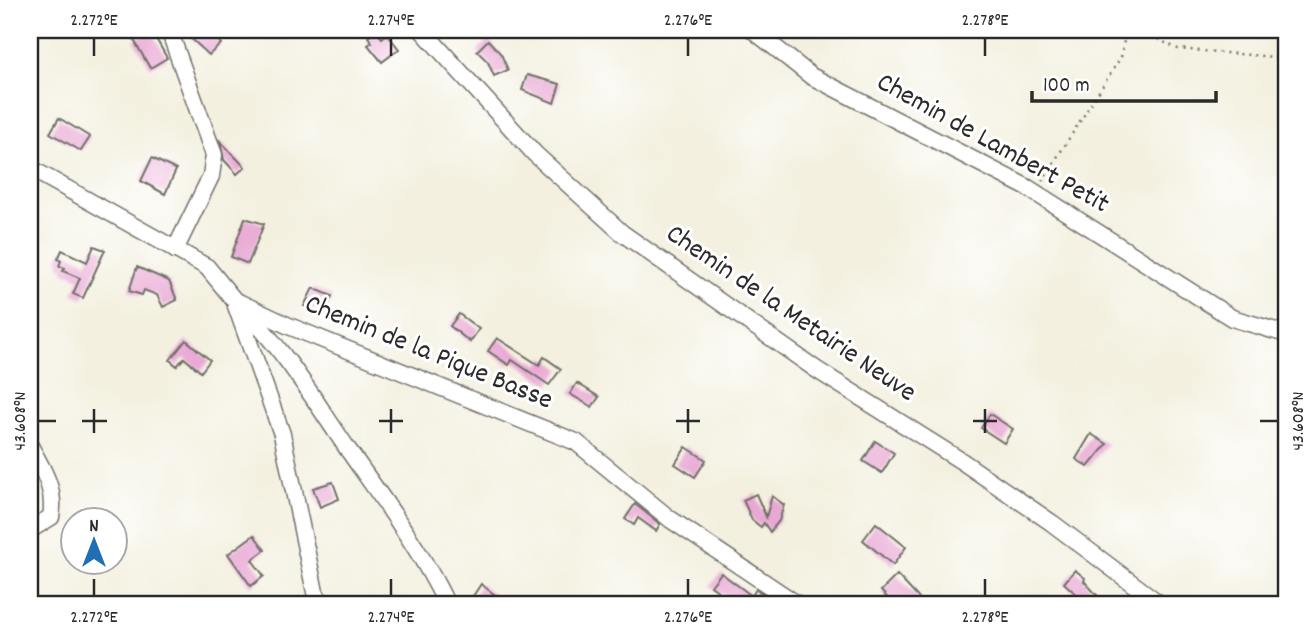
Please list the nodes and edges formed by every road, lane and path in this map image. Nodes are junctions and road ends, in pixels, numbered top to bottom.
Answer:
1 (169, 30) edge
2 (422, 30) edge
3 (752, 30) edge
4 (1126, 30) edge
5 (1139, 30) edge
6 (1286, 58) edge
7 (30, 168) edge
8 (1035, 192) junction
9 (175, 250) junction
10 (234, 300) junction
11 (1286, 334) edge
12 (30, 446) edge
13 (30, 530) edge
14 (322, 605) edge
15 (447, 605) edge
16 (798, 605) edge
17 (1161, 605) edge

1 - 9 street
2 - 17 street, Chemin de la Metairie Neuve
3 - 8 street, Chemin de Lambert Petit
4 - 8 path
5 - 6 path
7 - 9 street, Chemin de la Pique Basse
8 - 11 street, Chemin de Lambert Petit
9 - 10 street, Chemin de la Pique Basse
10 - 14 street
10 - 15 street
10 - 16 street, Chemin de la Pique Basse
12 - 13 street

